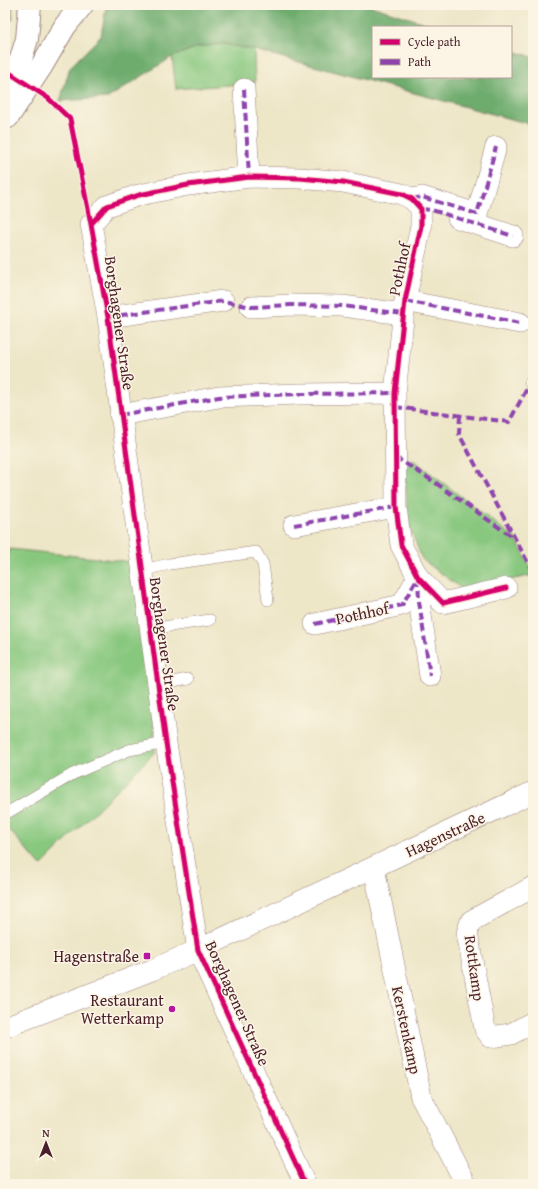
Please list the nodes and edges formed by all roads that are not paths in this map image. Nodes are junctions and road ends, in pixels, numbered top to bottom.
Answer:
1 (30, 5) edge
2 (82, 5) edge
3 (5, 83) edge
4 (244, 89) dead end
5 (5, 118) edge
6 (496, 147) dead end
7 (248, 177) junction
8 (416, 204) junction
9 (513, 236) dead end
10 (223, 301) dead end
11 (251, 307) dead end
12 (404, 308) junction
13 (108, 317) junction
14 (520, 324) dead end
15 (395, 393) junction
16 (120, 415) junction
17 (396, 507) junction
18 (294, 524) dead end
19 (142, 570) junction
20 (418, 577) junction
21 (506, 588) dead end
22 (268, 600) dead end
23 (210, 620) dead end
24 (315, 624) dead end
25 (150, 629) junction
26 (430, 676) dead end
27 (188, 679) dead end
28 (158, 684) junction
29 (166, 743) junction
30 (533, 792) edge
31 (5, 814) edge
32 (374, 868) junction
33 (533, 887) edge
34 (198, 950) junction
35 (533, 1022) edge
36 (5, 1027) edge
37 (305, 1184) edge
38 (466, 1184) edge

1 - 3 highway
2 - 5 highway
4 - 7 street
6 - 8 street
7 - 8 street
7 - 13 street, Borghagener Straße
8 - 9 street
8 - 12 street, Pothhof
10 - 13 street, Borghagener Straße
11 - 12 street, Pothhof
12 - 14 street, Pothhof
12 - 15 street, Pothhof
13 - 16 street, Borghagener Straße
15 - 16 street
15 - 17 street, Pothhof
16 - 19 street, Borghagener Straße
17 - 18 street
17 - 20 street, Pothhof
19 - 22 lane
19 - 25 street, Borghagener Straße
20 - 21 street, Pothhof
20 - 24 street, Pothhof
20 - 26 street, Pothhof
23 - 25 lane
25 - 28 street, Borghagener Straße
27 - 28 lane
28 - 29 street, Borghagener Straße
29 - 31 lane
29 - 34 street, Borghagener Straße
30 - 32 street, Hagenstraße
32 - 34 street, Hagenstraße
32 - 38 street, Kerstenkamp
33 - 35 street, Rottkamp
34 - 36 street, Hagenstraße
34 - 37 street, Borghagener Straße

